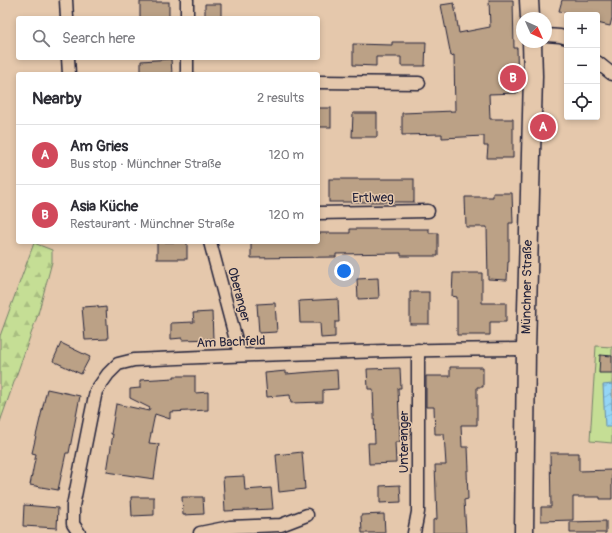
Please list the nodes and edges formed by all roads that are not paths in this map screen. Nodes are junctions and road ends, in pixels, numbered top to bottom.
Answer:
1 (66, 0) edge
2 (187, 0) edge
3 (529, 0) edge
4 (530, 12) edge
5 (67, 16) edge
6 (187, 16) edge
7 (552, 35) edge
8 (564, 37) edge
9 (532, 48) edge
10 (68, 60) edge
11 (187, 60) edge
12 (600, 64) edge
13 (69, 72) edge
14 (187, 72) edge
15 (612, 74) edge
16 (320, 82) edge
17 (419, 83) dead end
18 (428, 211) dead end
19 (320, 213) edge
20 (211, 244) edge
21 (526, 349) junction
22 (418, 350) junction
23 (240, 355) junction
24 (307, 515) dead end
25 (79, 533) edge
26 (200, 533) edge
27 (414, 533) edge
28 (524, 533) edge

1 - 5 street
2 - 6 street
3 - 4 main road
7 - 8 street
9 - 21 main road, Münchner Straße
10 - 13 street
11 - 14 street
12 - 15 street
16 - 17 street
18 - 19 street, Ertlweg
20 - 23 street, Oberanger
21 - 22 street, Am Bachfeld
21 - 28 main road, Münchner Straße
22 - 23 street, Am Bachfeld
22 - 27 street, Unteranger
23 - 25 street, Am Bachfeld
24 - 26 street

